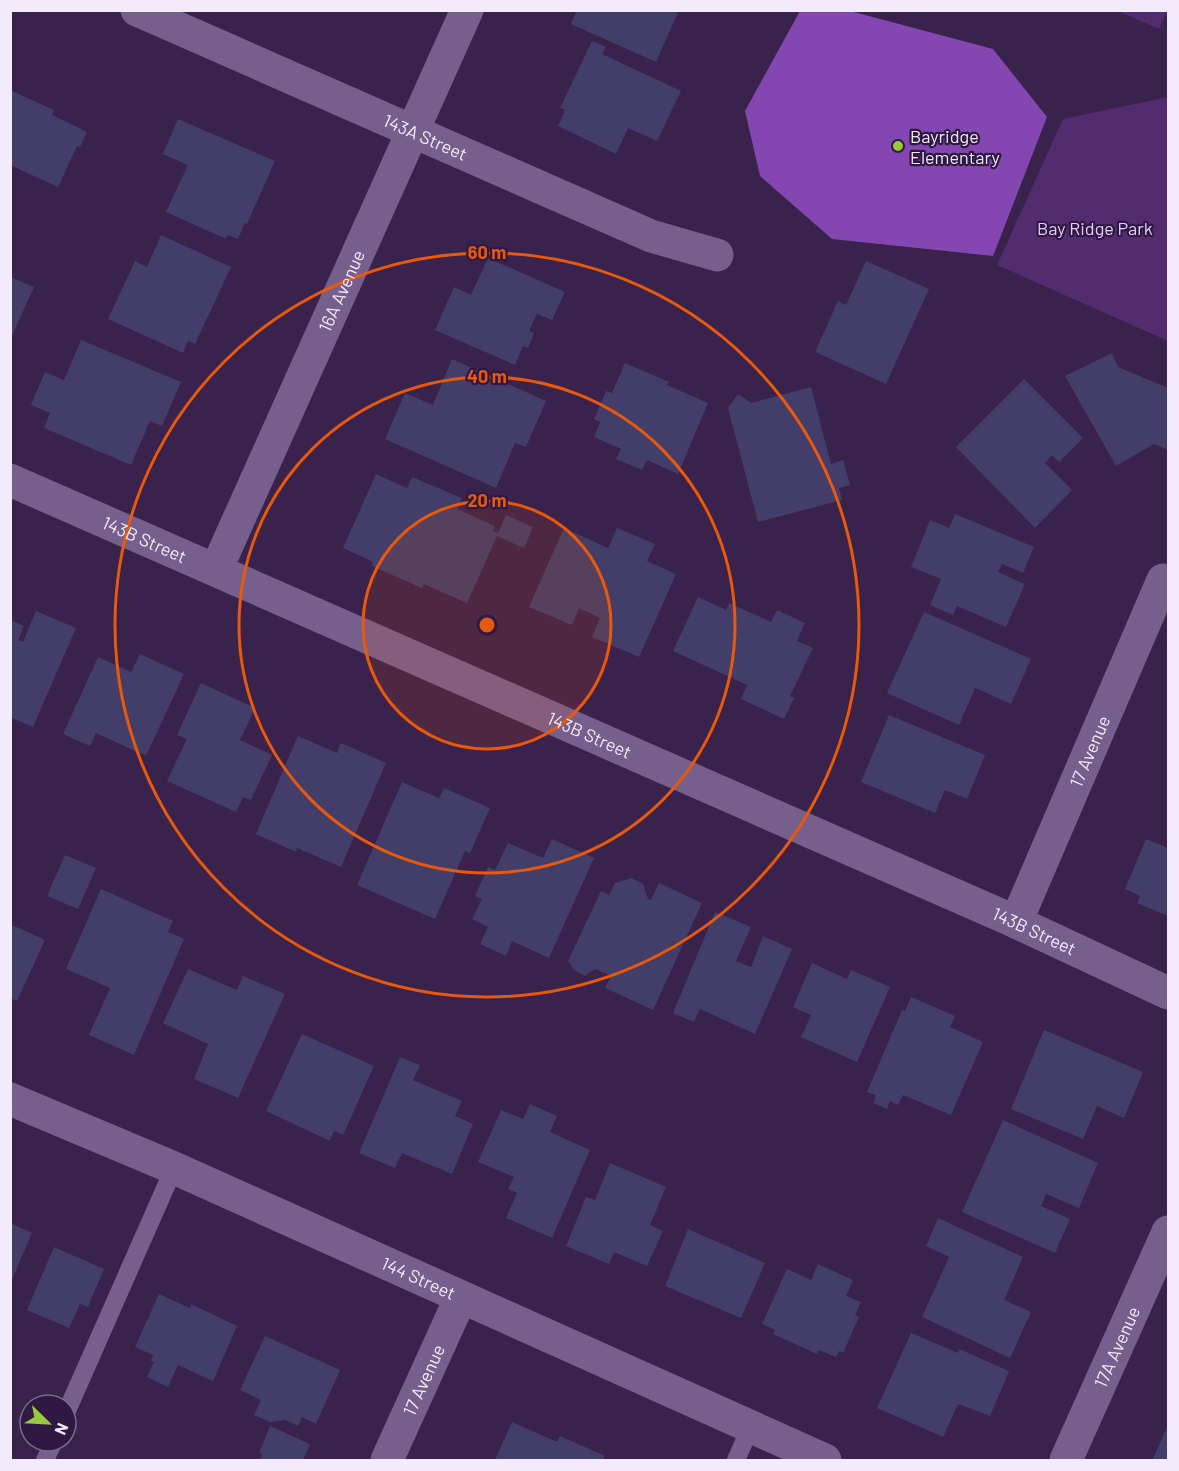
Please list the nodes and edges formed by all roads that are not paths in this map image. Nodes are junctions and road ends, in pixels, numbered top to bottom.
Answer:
1 (137, 10) edge
2 (467, 10) edge
3 (413, 131) junction
4 (717, 255) dead end
5 (10, 480) edge
6 (216, 570) junction
7 (1163, 580) dead end
8 (1016, 922) junction
9 (1168, 993) edge
10 (10, 1098) edge
11 (174, 1168) junction
12 (1168, 1232) edge
13 (461, 1297) junction
14 (75, 1393) edge
15 (751, 1426) junction
16 (387, 1461) edge
17 (735, 1461) edge
18 (825, 1461) edge
19 (1066, 1461) edge

1 - 3 street, 143A Street
2 - 3 street, 16A Avenue
3 - 4 street, 143A Street
3 - 6 street, 16A Avenue
5 - 6 street, 143B Street
6 - 8 street, 143B Street
7 - 8 street, 17 Avenue
8 - 9 street, 143B Street
10 - 11 street, 144 Street
11 - 13 street, 144 Street
11 - 14 lane
12 - 19 street, 17A Avenue
13 - 15 street, 144 Street
13 - 16 street, 17 Avenue
15 - 17 lane
15 - 18 street, 144 Street

